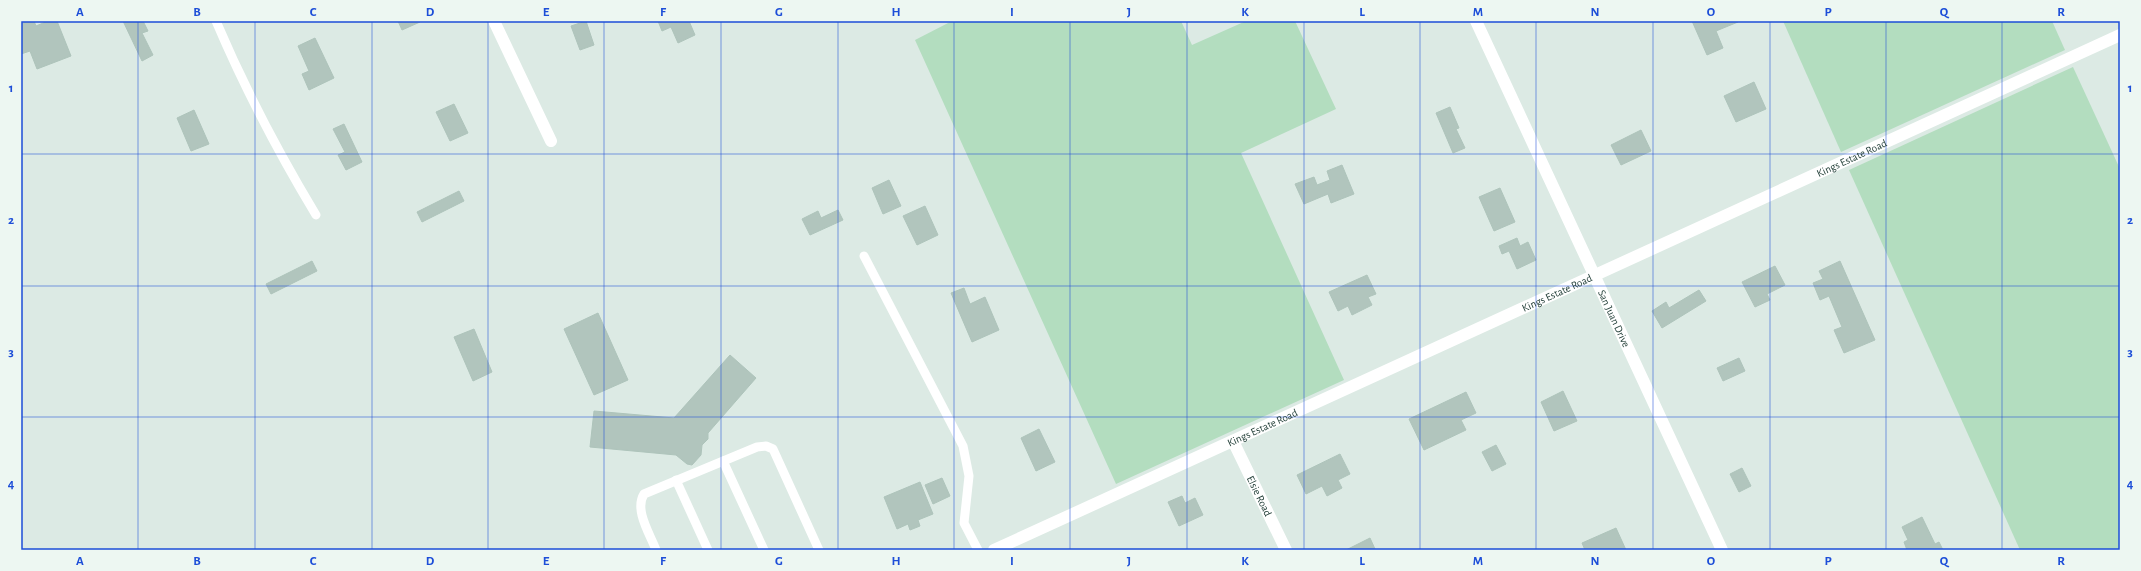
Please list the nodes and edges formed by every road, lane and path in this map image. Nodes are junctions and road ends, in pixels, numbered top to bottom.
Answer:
1 (216, 21) edge
2 (494, 21) edge
3 (1476, 21) edge
4 (2120, 35) edge
5 (551, 140) dead end
6 (316, 215) dead end
7 (864, 256) dead end
8 (1596, 276) junction
9 (1234, 441) junction
10 (723, 461) junction
11 (676, 480) junction
12 (996, 549) edge
13 (656, 550) edge
14 (708, 550) edge
15 (764, 550) edge
16 (819, 550) edge
17 (978, 550) edge
18 (1286, 550) edge
19 (1722, 550) edge

1 - 6 lane
2 - 5 street
3 - 8 street, San Juan Drive
4 - 8 street, Kings Estate Road
7 - 17 lane
8 - 9 street, Kings Estate Road
8 - 19 street, San Juan Drive
9 - 12 street, Kings Estate Road
9 - 18 street, Elsie Road
10 - 11 lane
10 - 15 lane
10 - 16 lane
11 - 13 lane
11 - 14 lane

